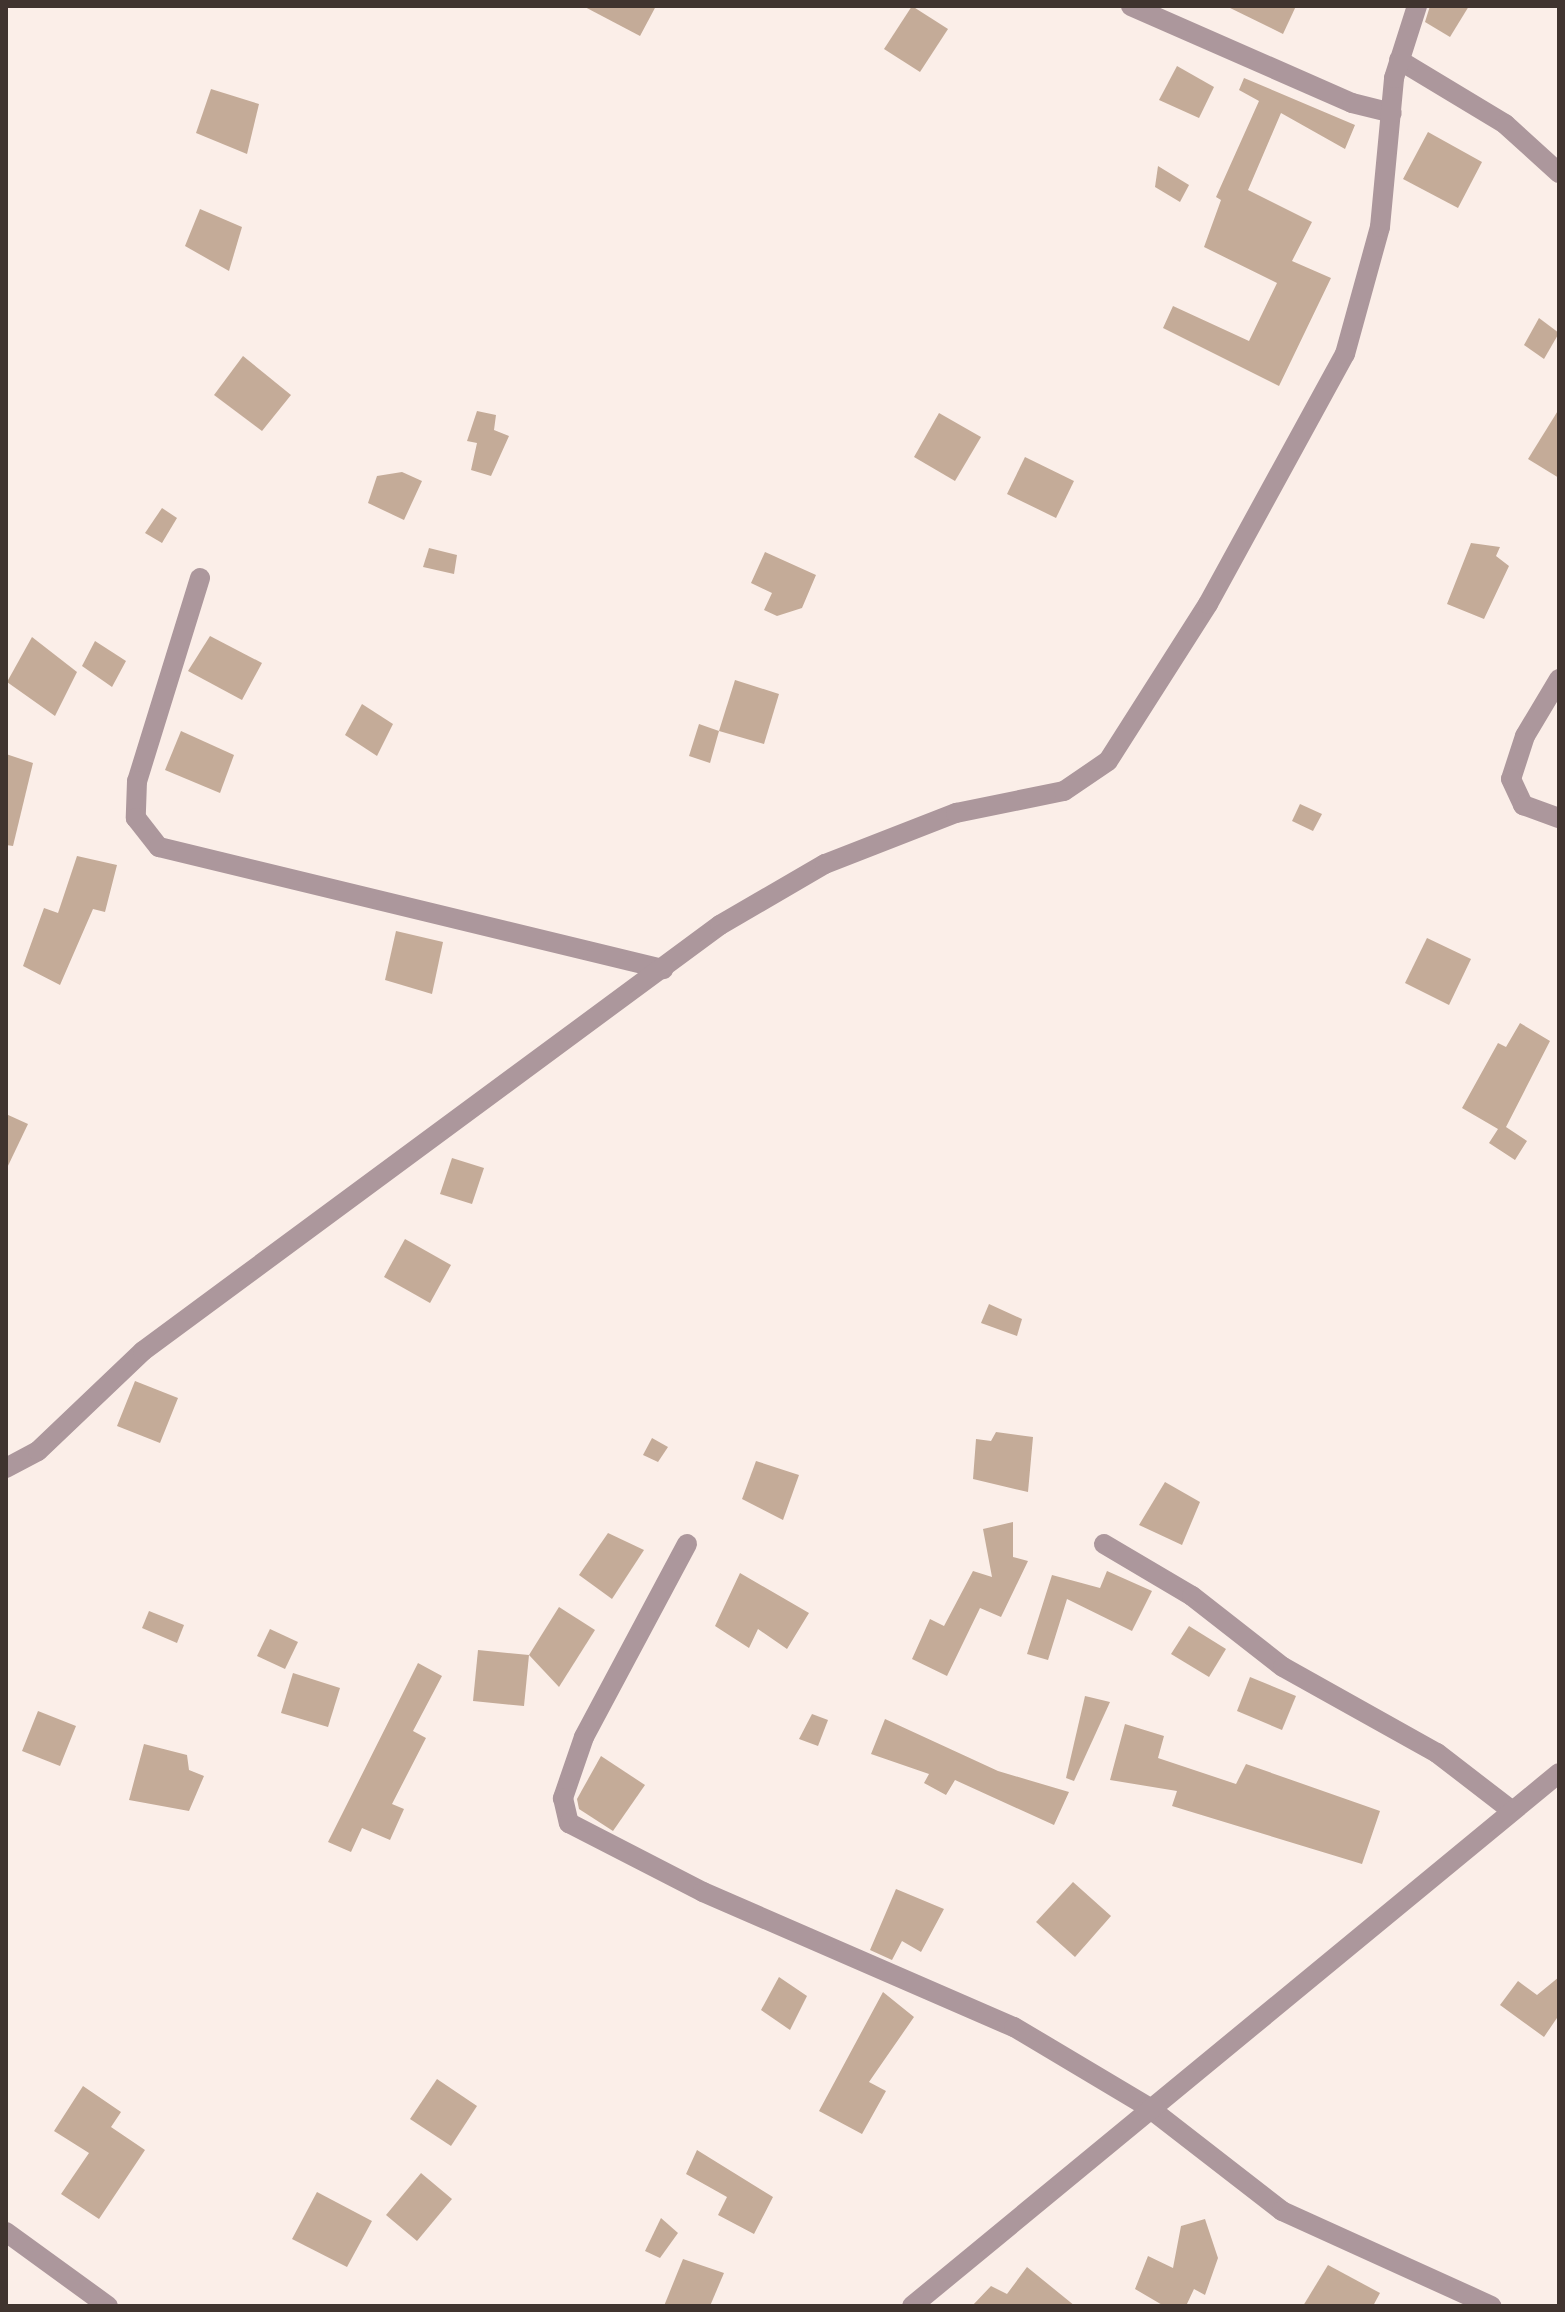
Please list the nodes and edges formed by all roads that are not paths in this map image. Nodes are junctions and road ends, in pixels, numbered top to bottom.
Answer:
1 (1131, 6) edge
2 (1417, 6) edge
3 (1399, 60) junction
4 (1392, 113) junction
5 (1559, 173) edge
6 (200, 578) dead end
7 (1559, 679) edge
8 (1559, 818) edge
9 (663, 969) junction
10 (6, 1468) edge
11 (687, 1544) dead end
12 (1104, 1544) dead end
13 (1559, 1773) edge
14 (1511, 1810) junction
15 (1148, 2107) junction
16 (6, 2232) edge
17 (108, 2306) edge
18 (912, 2306) edge
19 (1491, 2306) edge

1 - 4 street
2 - 3 street
3 - 4 street
3 - 5 street
4 - 9 street
6 - 9 street
7 - 8 street
9 - 10 street
11 - 15 street
12 - 14 street
13 - 14 street
14 - 15 street
15 - 18 street
15 - 19 street
16 - 17 street

